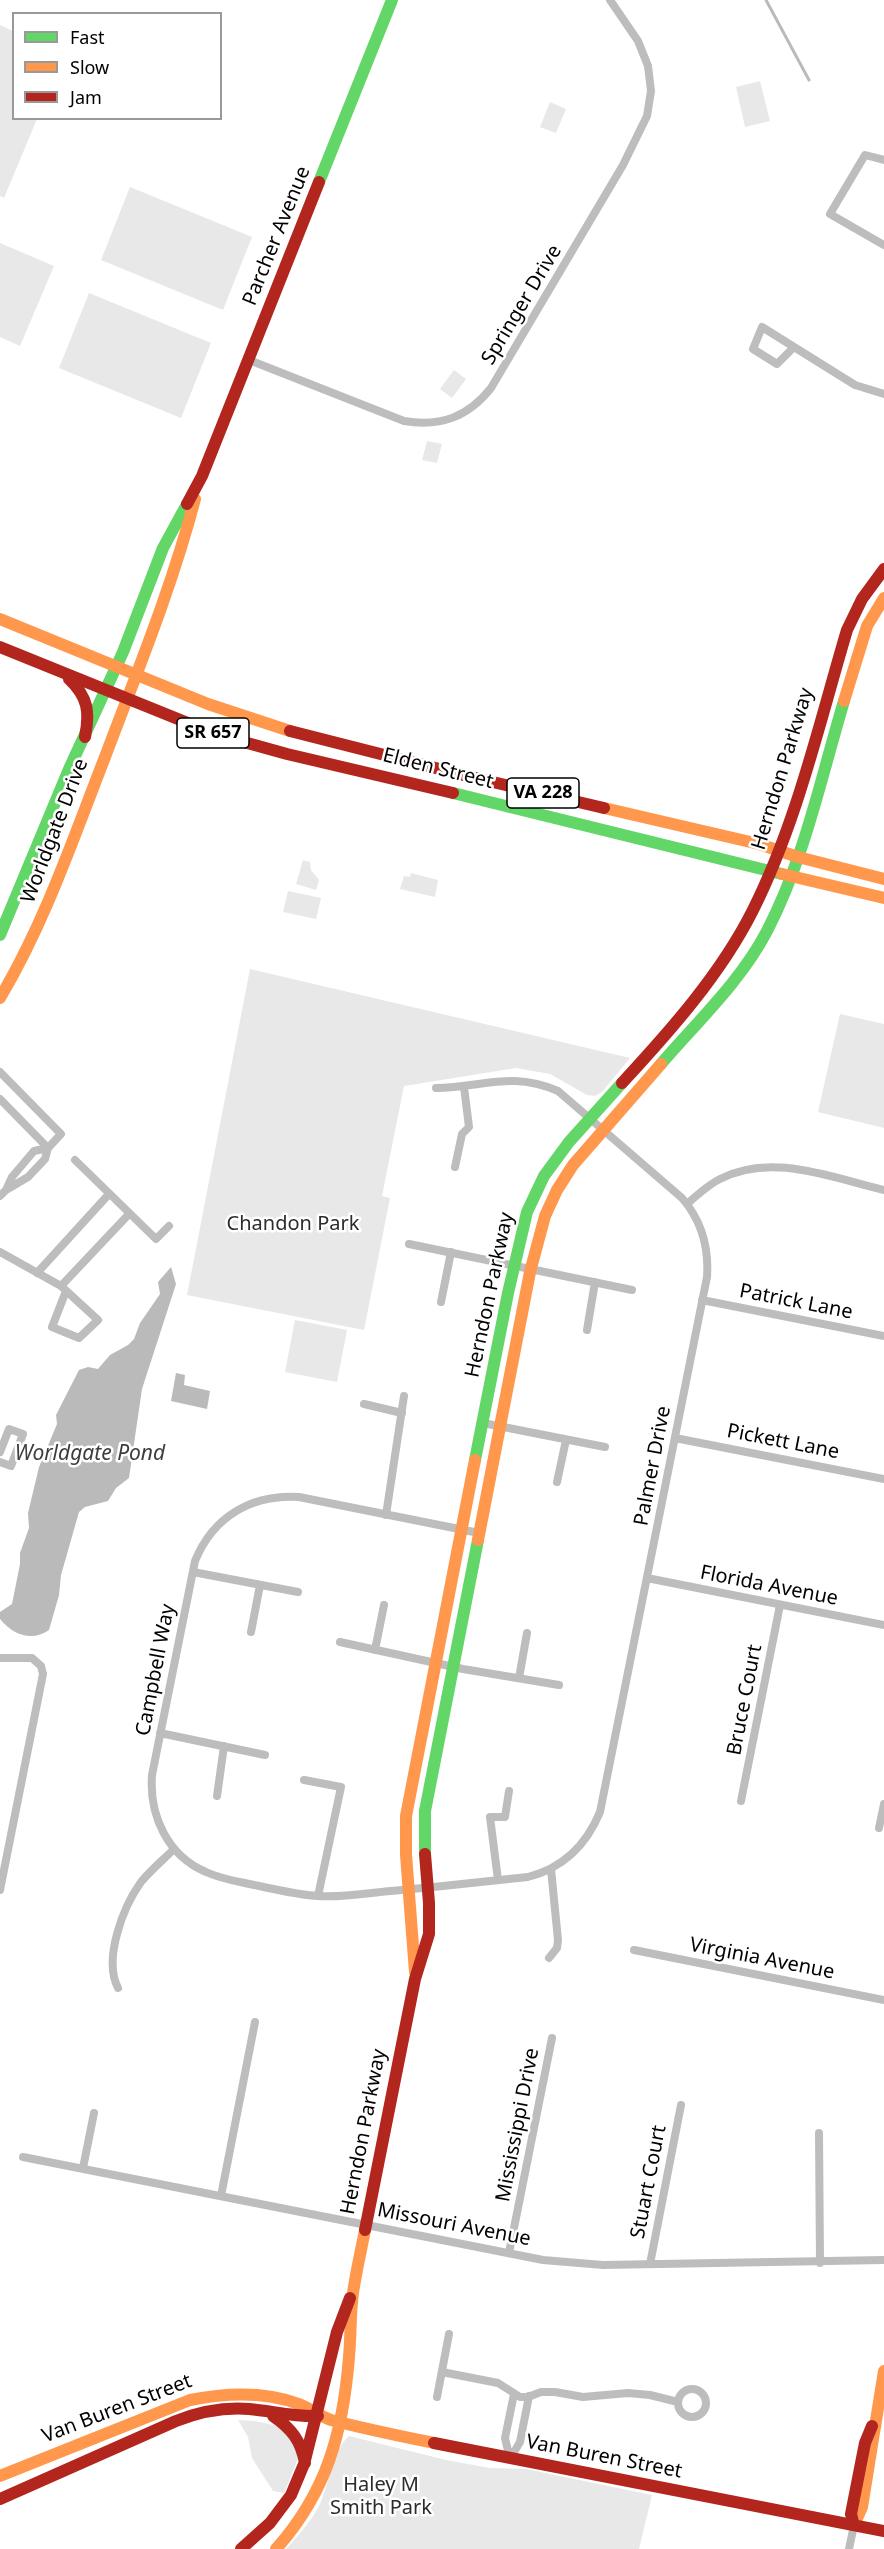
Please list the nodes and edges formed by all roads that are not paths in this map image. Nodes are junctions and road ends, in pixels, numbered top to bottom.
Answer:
1 (392, 0) edge
2 (610, 0) edge
3 (884, 160) edge
4 (884, 245) edge
5 (794, 347) junction
6 (249, 360) junction
7 (884, 394) edge
8 (198, 486) junction
9 (884, 569) edge
10 (884, 598) edge
11 (0, 619) edge
12 (0, 647) edge
13 (117, 665) junction
14 (64, 673) junction
15 (136, 674) junction
16 (106, 690) junction
17 (128, 699) junction
18 (85, 736) junction
19 (306, 736) joint
20 (301, 757) joint
21 (780, 851) junction
22 (798, 857) junction
23 (770, 872) junction
24 (790, 877) junction
25 (884, 879) edge
26 (884, 898) edge
27 (0, 935) edge
28 (0, 998) edge
29 (0, 1072) edge
30 (464, 1087) junction
31 (436, 1088) dead end
32 (0, 1099) edge
33 (591, 1118) junction
34 (603, 1129) junction
35 (48, 1148) junction
36 (75, 1160) dead end
37 (455, 1167) dead end
38 (884, 1190) edge
39 (3, 1193) edge
40 (109, 1194) junction
41 (687, 1204) junction
42 (129, 1214) junction
43 (169, 1226) dead end
44 (409, 1244) dead end
45 (0, 1252) edge
46 (450, 1252) junction
47 (514, 1264) junction
48 (531, 1268) junction
49 (37, 1273) junction
50 (595, 1281) junction
51 (63, 1288) junction
52 (632, 1290) dead end
53 (702, 1300) junction
54 (441, 1302) dead end
55 (587, 1330) dead end
56 (884, 1336) edge
57 (404, 1396) dead end
58 (364, 1404) dead end
59 (402, 1413) junction
60 (483, 1424) junction
61 (500, 1427) junction
62 (675, 1438) junction
63 (566, 1440) junction
64 (605, 1447) dead end
65 (0, 1452) edge
66 (0, 1462) edge
67 (884, 1479) edge
68 (557, 1482) dead end
69 (386, 1515) junction
70 (462, 1530) junction
71 (479, 1533) junction
72 (193, 1572) junction
73 (647, 1578) junction
74 (260, 1585) junction
75 (298, 1592) dead end
76 (384, 1605) dead end
77 (780, 1605) junction
78 (884, 1625) edge
79 (251, 1632) dead end
80 (527, 1633) dead end
81 (340, 1642) dead end
82 (375, 1650) junction
83 (0, 1658) edge
84 (437, 1663) junction
85 (454, 1666) junction
86 (519, 1678) junction
87 (559, 1685) dead end
88 (160, 1733) junction
89 (224, 1746) junction
90 (265, 1755) dead end
91 (304, 1780) dead end
92 (509, 1791) dead end
93 (217, 1796) dead end
94 (741, 1801) dead end
95 (884, 1804) edge
96 (879, 1828) dead end
97 (174, 1849) junction
98 (551, 1869) junction
99 (498, 1880) junction
100 (427, 1887) junction
101 (410, 1889) junction
102 (0, 1890) edge
103 (318, 1896) junction
104 (634, 1950) dead end
105 (549, 1958) dead end
106 (415, 1979) junction
107 (118, 1988) dead end
108 (884, 2000) edge
109 (255, 2022) dead end
110 (552, 2038) dead end
111 (681, 2105) dead end
112 (94, 2113) dead end
113 (819, 2133) dead end
114 (23, 2157) dead end
115 (83, 2168) junction
116 (221, 2196) junction
117 (366, 2224) junction
118 (509, 2253) junction
119 (884, 2260) edge
120 (820, 2263) junction
121 (650, 2264) junction
122 (352, 2293) junction
123 (449, 2334) dead end
124 (884, 2371) edge
125 (442, 2372) junction
126 (514, 2394) junction
127 (529, 2396) junction
128 (437, 2397) dead end
129 (678, 2402) dead end
130 (267, 2412) junction
131 (318, 2416) junction
132 (339, 2422) junction
133 (510, 2458) junction
134 (305, 2467) junction
135 (0, 2476) edge
136 (0, 2499) edge
137 (854, 2525) junction
138 (884, 2531) edge
139 (241, 2549) edge
140 (276, 2549) edge
141 (849, 2549) edge

1 - 6 main road, Parcher Avenue
2 - 6 street, Springer Drive
3 - 4 street
5 - 5 street
5 - 7 street
6 - 8 main road, Parcher Avenue
8 - 13 main road, Parcher Avenue
8 - 15 main road, Parcher Avenue
9 - 21 main road, Herndon Parkway
10 - 22 main road, Herndon Parkway
11 - 13 main road, SR 657
12 - 14 main road, SR 657
13 - 15 main road, SR 657
13 - 16 main road, Worldgate Drive
14 - 16 main road, SR 657
14 - 18 main road
15 - 17 main road, Worldgate Drive
15 - 19 main road, Elden Street / SR 657
16 - 17 main road, SR 657
16 - 18 main road, Worldgate Drive
17 - 20 main road, Elden Street / SR 657
17 - 28 main road, Worldgate Drive
18 - 27 main road, Worldgate Drive
19 - 21 main road, Elden Street / VA 228
20 - 23 main road, Elden Street / VA 228
21 - 22 main road, Elden Street
21 - 23 main road, Herndon Parkway
22 - 24 main road, Herndon Parkway
22 - 25 main road, Elden Street
23 - 24 main road, Elden Street / VA 228
23 - 33 main road, Herndon Parkway
24 - 26 main road, Elden Street
24 - 34 main road, Herndon Parkway
29 - 35 street
30 - 31 street, Palmer Drive
30 - 33 street, Palmer Drive
30 - 37 street
32 - 35 street
33 - 34 street, Palmer Drive
33 - 47 main road, Herndon Parkway
34 - 41 street, Palmer Drive
34 - 48 main road, Herndon Parkway
35 - 39 street
35 - 39 street
36 - 40 street
38 - 41 street
40 - 42 street
40 - 49 street
41 - 53 street, Palmer Drive
42 - 43 street
42 - 51 street
44 - 46 street
45 - 49 street
46 - 47 street
46 - 54 street
47 - 48 street
47 - 60 main road, Herndon Parkway
48 - 50 street
48 - 61 main road, Herndon Parkway
49 - 51 street
50 - 52 street
50 - 55 street
51 - 51 street
53 - 56 street, Patrick Lane
53 - 62 street, Palmer Drive
57 - 59 street
58 - 59 street
59 - 69 street
60 - 61 street
60 - 70 main road, Herndon Parkway
61 - 63 street
61 - 71 main road, Herndon Parkway
62 - 67 street, Pickett Lane
62 - 73 street, Palmer Drive
63 - 64 street
63 - 68 street
65 - 66 street
69 - 70 street, Campbell Way
69 - 72 street, Campbell Way
70 - 71 street, Campbell Way
70 - 84 main road, Herndon Parkway
71 - 85 main road, Herndon Parkway
72 - 74 street
72 - 88 street, Campbell Way
73 - 77 street, Florida Avenue
73 - 98 street, Palmer Drive
74 - 75 street
74 - 79 street
76 - 82 street
77 - 78 street, Florida Avenue
77 - 94 street, Bruce Court
80 - 86 street
81 - 82 street
82 - 84 street
83 - 102 street
84 - 85 street
84 - 101 main road, Herndon Parkway
85 - 86 street
85 - 100 main road, Herndon Parkway
86 - 87 street
88 - 89 street
88 - 97 street, Campbell Way
89 - 90 street
89 - 93 street
91 - 103 street
92 - 99 street
95 - 96 street
97 - 103 street, Campbell Way
97 - 107 street
98 - 99 street, Palmer Drive
98 - 105 street
99 - 100 street, Palmer Drive
100 - 101 street, Palmer Drive
100 - 106 main road, Herndon Parkway
101 - 103 street, Campbell Way
101 - 106 main road, Herndon Parkway
104 - 108 street, Virginia Avenue
106 - 117 main road, Herndon Parkway
109 - 116 street
110 - 118 street, Mississippi Drive
111 - 121 street, Stuart Court
112 - 115 street
113 - 120 street
114 - 115 street, Missouri Avenue
115 - 116 street, Missouri Avenue
116 - 117 street, Missouri Avenue
117 - 118 street, Missouri Avenue
117 - 122 main road, Herndon Parkway
118 - 121 street, Missouri Avenue
119 - 120 street, Missouri Avenue
120 - 121 street, Missouri Avenue
122 - 131 main road, Herndon Parkway
122 - 132 main road, Herndon Parkway
123 - 125 street
124 - 137 main road
125 - 126 street
125 - 128 street
126 - 127 street
126 - 133 street
127 - 129 street
127 - 133 street
130 - 131 main road, Van Buren Street
130 - 134 main road
130 - 136 main road, Van Buren Street
131 - 132 main road, Van Buren Street
131 - 134 main road, Herndon Parkway
131 - 135 main road, Van Buren Street
132 - 133 main road, Van Buren Street
132 - 140 main road, Herndon Parkway
133 - 137 main road, Van Buren Street
134 - 139 main road, Herndon Parkway
137 - 138 main road, Van Buren Street
137 - 141 street

